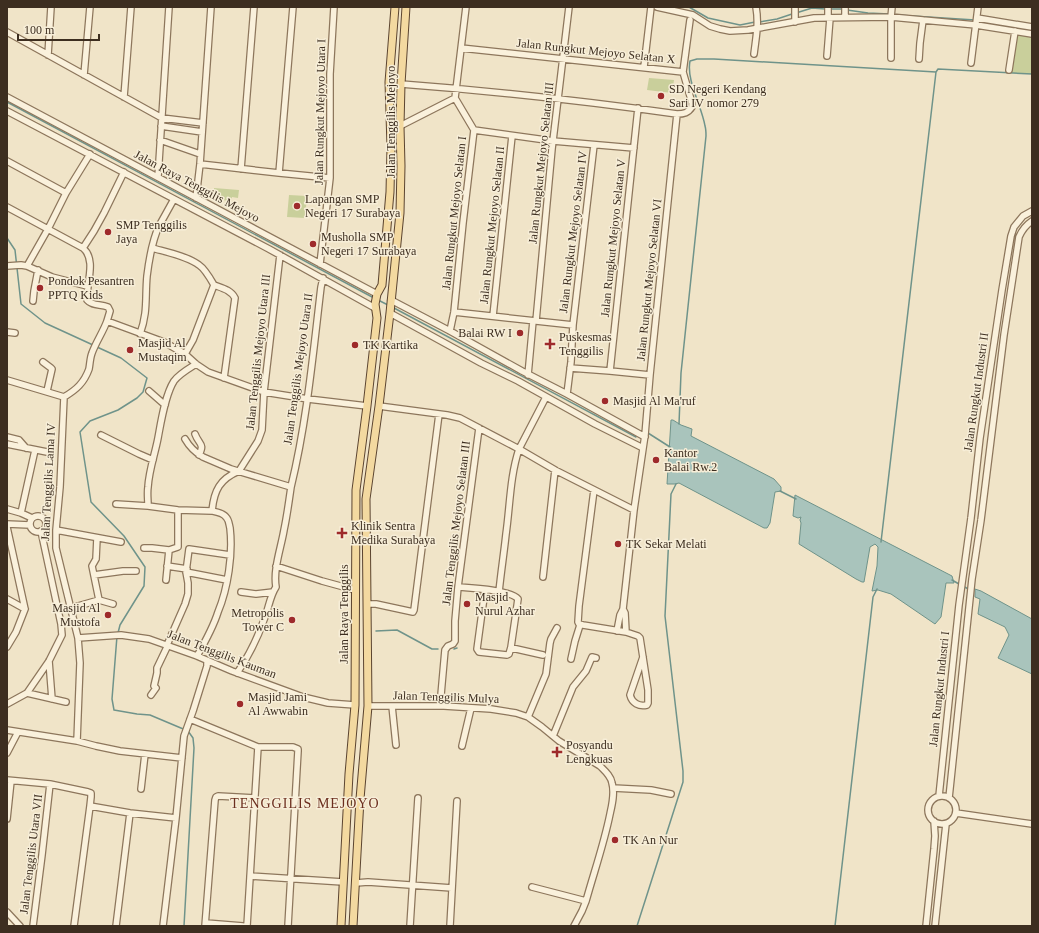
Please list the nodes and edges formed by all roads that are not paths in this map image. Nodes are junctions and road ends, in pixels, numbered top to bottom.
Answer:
1 (51, 7) edge
2 (90, 7) edge
3 (131, 7) edge
4 (169, 7) edge
5 (211, 7) edge
6 (254, 7) edge
7 (293, 7) edge
8 (334, 7) edge
9 (395, 7) edge
10 (406, 7) edge
11 (466, 7) edge
12 (569, 7) edge
13 (651, 7) edge
14 (657, 7) edge
15 (756, 7) edge
16 (978, 7) edge
17 (845, 11) edge
18 (795, 12) edge
19 (828, 13) edge
20 (891, 14) edge
21 (690, 20) dead end
22 (923, 20) junction
23 (977, 21) junction
24 (795, 22) junction
25 (758, 24) junction
26 (1032, 27) edge
27 (1015, 31) junction
28 (7, 32) edge
29 (1032, 34) edge
30 (392, 35) junction
31 (404, 36) junction
32 (461, 48) junction
33 (754, 54) dead end
34 (48, 55) junction
35 (827, 56) dead end
36 (563, 58) junction
37 (891, 58) dead end
38 (919, 59) dead end
39 (971, 63) dead end
40 (644, 67) junction
41 (1009, 70) dead end
42 (683, 72) junction
43 (84, 75) junction
44 (401, 84) junction
45 (457, 88) junction
46 (7, 97) edge
47 (124, 97) junction
48 (455, 98) junction
49 (558, 99) junction
50 (638, 108) junction
51 (7, 110) edge
52 (677, 114) junction
53 (162, 118) junction
54 (203, 123) junction
55 (161, 126) junction
56 (400, 126) junction
57 (474, 130) junction
58 (202, 132) junction
59 (512, 136) junction
60 (160, 140) junction
61 (553, 141) junction
62 (594, 145) junction
63 (634, 148) junction
64 (90, 154) junction
65 (200, 154) junction
66 (119, 158) junction
67 (7, 160) edge
68 (200, 164) junction
69 (115, 166) junction
70 (241, 169) junction
71 (124, 172) junction
72 (279, 173) junction
73 (158, 177) junction
74 (330, 178) junction
75 (66, 193) junction
76 (196, 198) junction
77 (174, 199) junction
78 (7, 207) edge
79 (1032, 211) edge
80 (389, 212) junction
81 (400, 213) junction
82 (1032, 221) edge
83 (48, 229) junction
84 (271, 239) junction
85 (83, 248) junction
86 (152, 248) junction
87 (270, 248) junction
88 (280, 255) junction
89 (320, 264) junction
90 (24, 265) junction
91 (9, 266) edge
92 (38, 270) junction
93 (323, 278) junction
94 (214, 285) junction
95 (87, 286) junction
96 (33, 301) dead end
97 (376, 301) junction
98 (391, 306) junction
99 (454, 312) junction
100 (493, 316) junction
101 (107, 321) junction
102 (534, 321) junction
103 (573, 325) junction
104 (450, 331) junction
105 (7, 332) edge
106 (15, 333) dead end
107 (140, 334) junction
108 (374, 351) junction
109 (386, 353) junction
110 (185, 354) junction
111 (43, 362) dead end
112 (196, 364) junction
113 (570, 368) junction
114 (610, 370) junction
115 (528, 375) junction
116 (650, 375) junction
117 (520, 376) junction
118 (224, 378) junction
119 (7, 380) edge
120 (47, 391) junction
121 (148, 391) dead end
122 (264, 392) junction
123 (567, 394) junction
124 (64, 397) junction
125 (546, 397) junction
126 (308, 399) junction
127 (166, 405) junction
128 (367, 406) junction
129 (379, 406) junction
130 (439, 414) junction
131 (478, 428) junction
132 (195, 434) dead end
133 (101, 435) dead end
134 (7, 437) edge
135 (645, 437) junction
136 (980, 438) junction
137 (185, 439) dead end
138 (991, 440) junction
139 (7, 444) edge
140 (26, 448) junction
141 (642, 448) junction
142 (519, 449) junction
143 (35, 450) junction
144 (47, 452) dead end
145 (361, 454) junction
146 (199, 455) junction
147 (372, 456) junction
148 (153, 460) junction
149 (239, 470) junction
150 (555, 470) junction
151 (291, 487) junction
152 (594, 490) junction
153 (116, 504) dead end
154 (148, 506) junction
155 (7, 509) edge
156 (178, 510) junction
157 (634, 510) junction
158 (212, 511) junction
159 (21, 513) junction
160 (32, 518) junction
161 (7, 524) edge
162 (30, 525) junction
163 (7, 527) edge
164 (56, 530) junction
165 (41, 531) junction
166 (97, 538) junction
167 (121, 542) dead end
168 (144, 548) dead end
169 (170, 550) junction
170 (230, 554) junction
171 (167, 566) junction
172 (276, 566) junction
173 (136, 571) dead end
174 (186, 571) junction
175 (94, 575) junction
176 (543, 577) dead end
177 (166, 580) dead end
178 (227, 580) junction
179 (962, 583) junction
180 (971, 586) junction
181 (458, 587) junction
182 (355, 590) junction
183 (485, 590) junction
184 (241, 592) dead end
185 (273, 592) junction
186 (499, 592) junction
187 (7, 599) edge
188 (99, 600) junction
189 (113, 604) dead end
190 (367, 604) junction
191 (71, 608) junction
192 (25, 609) junction
193 (623, 609) junction
194 (580, 625) junction
195 (557, 628) dead end
196 (617, 631) junction
197 (626, 632) junction
198 (78, 638) junction
199 (168, 645) junction
200 (7, 647) edge
201 (512, 647) junction
202 (543, 655) dead end
203 (197, 656) junction
204 (643, 657) junction
205 (571, 658) dead end
206 (596, 658) dead end
207 (49, 661) junction
208 (208, 661) junction
209 (237, 673) junction
210 (27, 693) junction
211 (151, 695) dead end
212 (52, 699) junction
213 (66, 702) dead end
214 (7, 704) edge
215 (355, 705) junction
216 (368, 706) junction
217 (392, 706) junction
218 (440, 706) junction
219 (471, 708) junction
220 (528, 717) junction
221 (190, 719) junction
222 (7, 730) edge
223 (18, 732) junction
224 (553, 736) junction
225 (77, 741) junction
226 (396, 745) dead end
227 (462, 746) dead end
228 (258, 748) junction
229 (7, 753) edge
230 (145, 754) junction
231 (182, 758) junction
232 (9, 780) edge
233 (50, 784) junction
234 (613, 788) junction
235 (141, 789) dead end
236 (671, 794) dead end
237 (939, 796) junction
238 (255, 798) junction
239 (348, 798) junction
240 (418, 798) dead end
241 (949, 798) junction
242 (360, 800) junction
243 (457, 801) dead end
244 (90, 806) junction
245 (130, 813) junction
246 (956, 813) junction
247 (176, 818) junction
248 (7, 819) edge
249 (934, 821) junction
250 (946, 824) junction
251 (1032, 824) edge
252 (250, 876) junction
253 (291, 879) junction
254 (343, 882) junction
255 (356, 883) junction
256 (413, 885) junction
257 (532, 887) dead end
258 (452, 888) junction
259 (586, 901) junction
260 (7, 912) edge
261 (205, 925) edge
262 (20, 926) edge
263 (32, 926) edge
264 (74, 926) edge
265 (116, 926) edge
266 (163, 926) edge
267 (243, 926) edge
268 (247, 926) edge
269 (288, 926) edge
270 (341, 926) edge
271 (353, 926) edge
272 (410, 926) edge
273 (450, 926) edge
274 (574, 926) edge
275 (926, 926) edge
276 (935, 926) edge

1 - 34 street
2 - 43 street
3 - 47 street
4 - 53 street
5 - 54 street
6 - 70 street
7 - 72 street
8 - 74 street, Jalan Rungkut Mejoyo Utara I
9 - 30 main road, Jalan Tenggilis Mejoyo
10 - 31 main road, Jalan Tenggilis Mejoyo
11 - 32 street
12 - 36 street, Jalan Rungkut Mejoyo Selatan III
13 - 40 street
14 - 25 street
15 - 25 street
16 - 23 street
17 - 19 street
17 - 20 street
18 - 24 street
19 - 24 street
19 - 35 street
20 - 22 street
20 - 37 street
21 - 42 street
22 - 23 street
22 - 38 street
23 - 26 street
23 - 27 street
23 - 39 street
24 - 25 street
25 - 33 street
27 - 29 street
27 - 41 street
28 - 34 street
30 - 31 main road
30 - 80 main road, Jalan Tenggilis Mejoyo
31 - 44 main road, Jalan Tenggilis Mejoyo
32 - 36 street, Jalan Rungkut Mejoyo Selatan X
32 - 45 street
34 - 43 street
36 - 40 street, Jalan Rungkut Mejoyo Selatan X
36 - 49 street, Jalan Rungkut Mejoyo Selatan III
40 - 42 street, Jalan Rungkut Mejoyo Selatan X
42 - 52 street, Jalan Rungkut Mejoyo Selatan X
43 - 47 street
44 - 45 street
44 - 56 main road, Jalan Tenggilis Mejoyo
45 - 48 street
45 - 49 street
46 - 66 street, Jalan Raya Tenggilis Mejoyo
47 - 53 street
48 - 56 street
48 - 57 street, Jalan Rungkut Mejoyo Selatan I
49 - 50 street
49 - 61 street, Jalan Rungkut Mejoyo Selatan III
50 - 52 street
50 - 63 street, Jalan Rungkut Mejoyo Selatan V
51 - 64 street, Jalan Raya Tenggilis Mejoyo
52 - 116 street, Jalan Rungkut Mejoyo Selatan VI
53 - 54 street
53 - 55 street
54 - 58 street
55 - 58 street
55 - 60 street
56 - 81 main road, Jalan Tenggilis Mejoyo
57 - 59 street
57 - 99 street, Jalan Rungkut Mejoyo Selatan I
58 - 65 street
59 - 61 street
59 - 100 street, Jalan Rungkut Mejoyo Selatan II
60 - 65 street
60 - 73 street
61 - 62 street
61 - 102 street, Jalan Rungkut Mejoyo Selatan III
62 - 63 street
62 - 103 street, Jalan Rungkut Mejoyo Selatan IV
63 - 114 street, Jalan Rungkut Mejoyo Selatan V
64 - 69 street, Jalan Raya Tenggilis Mejoyo
64 - 75 street
65 - 68 street
66 - 69 street
66 - 73 street, Jalan Raya Tenggilis Mejoyo
67 - 75 street
68 - 70 street
68 - 76 street
69 - 71 street, Jalan Raya Tenggilis Mejoyo
70 - 72 street
71 - 77 street, Jalan Raya Tenggilis Mejoyo
71 - 85 street
72 - 74 street
73 - 76 street, Jalan Raya Tenggilis Mejoyo
74 - 89 street, Jalan Rungkut Mejoyo Utara I
75 - 83 street
76 - 84 street, Jalan Raya Tenggilis Mejoyo
77 - 86 street
77 - 87 street, Jalan Raya Tenggilis Mejoyo
78 - 83 street
79 - 136 street, Jalan Rungkut Industri II
80 - 81 main road
80 - 97 main road, Jalan Tenggilis Mejoyo
81 - 98 main road, Jalan Tenggilis Mejoyo
82 - 138 street, Jalan Rungkut Industri II
83 - 85 street
83 - 90 street
84 - 87 street
84 - 89 street, Jalan Raya Tenggilis Mejoyo
85 - 95 street
86 - 94 street
86 - 107 street
87 - 88 street, Jalan Raya Tenggilis Mejoyo
88 - 93 street, Jalan Raya Tenggilis Mejoyo
88 - 122 street, Jalan Tenggilis Mejoyo Utara III
89 - 97 street, Jalan Raya Tenggilis Mejoyo
90 - 91 street
90 - 92 street
92 - 95 street
92 - 96 street
93 - 97 street, Jalan Raya Tenggilis Mejoyo
93 - 126 street, Jalan Tenggilis Mejoyo Utara II
94 - 110 street
94 - 118 street
95 - 101 street
97 - 108 main road, Jalan Raya Tenggilis
98 - 104 street
98 - 109 main road, Jalan Raya Tenggilis
98 - 117 street
99 - 100 street
99 - 104 street, Jalan Rungkut Mejoyo Selatan I
100 - 102 street
101 - 107 street
101 - 124 street
102 - 103 street
102 - 115 street, Jalan Rungkut Mejoyo Selatan III
103 - 113 street, Jalan Rungkut Mejoyo Selatan IV
104 - 117 street
105 - 106 street
107 - 110 street
108 - 109 main road
108 - 128 main road, Jalan Raya Tenggilis
109 - 129 main road, Jalan Raya Tenggilis
110 - 112 street
111 - 120 street
112 - 118 street
112 - 127 street
113 - 114 street
113 - 123 street, Jalan Rungkut Mejoyo Selatan IV
114 - 116 street
115 - 117 street
115 - 123 street
116 - 135 street, Jalan Rungkut Mejoyo Selatan VI
117 - 125 street
118 - 122 street
119 - 120 street
120 - 124 street
121 - 127 street
122 - 126 street
122 - 149 street, Jalan Tenggilis Mejoyo Utara III
123 - 135 street
124 - 164 street, Jalan Tenggilis Lama IV
125 - 141 street
125 - 142 street
126 - 128 street
126 - 151 street, Jalan Tenggilis Mejoyo Utara II
127 - 148 street
128 - 145 main road, Jalan Raya Tenggilis
129 - 130 street
129 - 147 main road, Jalan Raya Tenggilis
130 - 131 street
130 - 190 street
131 - 142 street
131 - 181 street, Jalan Tenggilis Mejoyo Selatan III
132 - 146 street
133 - 148 street
134 - 140 street
135 - 141 street, Jalan Rungkut Mejoyo Selatan VI
136 - 138 street
136 - 179 street, Jalan Rungkut Industri II
137 - 146 street
138 - 180 street, Jalan Rungkut Industri II
139 - 140 street
140 - 143 street
141 - 157 street, Jalan Rungkut Mejoyo Selatan VI
142 - 150 street
142 - 186 street
143 - 144 street
143 - 159 street
145 - 147 main road
145 - 182 main road, Jalan Raya Tenggilis
146 - 149 street
147 - 190 main road, Jalan Raya Tenggilis
148 - 154 street
149 - 151 street
149 - 158 street, Jalan Tenggilis Mejoyo Utara III
150 - 152 street
150 - 176 street
151 - 172 street, Jalan Tenggilis Mejoyo Utara II
152 - 157 street
152 - 194 street
153 - 154 street
154 - 156 street
155 - 159 street
156 - 158 street
156 - 169 street
157 - 193 street, Jalan Rungkut Mejoyo Selatan VI
158 - 170 street
159 - 160 street
160 - 162 street
160 - 165 street
161 - 162 street
162 - 165 street
163 - 192 street
164 - 166 street
164 - 191 street, Jalan Tenggilis Lama IV
165 - 207 street
166 - 167 street
166 - 175 street
168 - 169 street
169 - 171 street
170 - 174 street
170 - 178 street
171 - 174 street
171 - 177 street
172 - 182 street
172 - 185 street, Jalan Tenggilis Mejoyo Utara II
173 - 175 street
174 - 178 street
174 - 199 street
175 - 188 street
178 - 203 street
179 - 180 street
179 - 237 street, Jalan Rungkut Industri I
180 - 241 street, Jalan Rungkut Industri I
181 - 183 street
181 - 218 street, Jalan Tenggilis Mejoyo Selatan III
182 - 215 main road, Jalan Raya Tenggilis
183 - 186 street
183 - 201 street
184 - 185 street
185 - 209 street, Jalan Tenggilis Mejoyo Utara II
186 - 201 street
187 - 192 street
188 - 189 street
188 - 191 street
190 - 216 main road, Jalan Raya Tenggilis
191 - 198 street, Jalan Tenggilis Lama IV
192 - 200 street
193 - 196 street
193 - 197 street
194 - 196 street
194 - 205 street
195 - 220 street
196 - 197 street
197 - 204 street
198 - 199 street, Jalan Tenggilis Kauman
198 - 225 street, Jalan Tenggilis Lama IV
199 - 203 street, Jalan Tenggilis Kauman
199 - 211 street
201 - 202 street
203 - 208 street, Jalan Tenggilis Kauman
204 - 204 street
206 - 224 street
207 - 210 street
207 - 212 street
208 - 209 street, Jalan Tenggilis Kauman
208 - 221 street
209 - 215 street, Jalan Tenggilis Kauman
210 - 212 street
210 - 214 street
212 - 213 street
215 - 239 main road, Jalan Raya Tenggilis
216 - 217 street, Jalan Tenggilis Mulya
216 - 242 main road, Jalan Raya Tenggilis
217 - 218 street, Jalan Tenggilis Mulya
217 - 226 street
218 - 219 street, Jalan Tenggilis Mulya
219 - 220 street, Jalan Tenggilis Mulya
219 - 227 street
220 - 224 street, Jalan Tenggilis Mulya
221 - 228 street
221 - 231 street
222 - 223 street
223 - 225 street
223 - 229 street
224 - 234 street, Jalan Tenggilis Mulya
225 - 230 street
228 - 238 street
228 - 253 street
230 - 231 street
230 - 235 street
231 - 247 street
232 - 233 street
232 - 248 street
233 - 244 street
233 - 263 street, Jalan Tenggilis Utara VII
234 - 236 street
234 - 259 street
237 - 241 street
237 - 249 street
238 - 252 street
238 - 261 street
239 - 242 main road
239 - 254 main road, Jalan Raya Tenggilis
240 - 256 street
241 - 246 street
242 - 255 main road, Jalan Raya Tenggilis
243 - 258 street
244 - 245 street
244 - 264 street
245 - 247 street
245 - 265 street
246 - 250 street
246 - 251 street
247 - 266 street
249 - 250 street
249 - 275 street
250 - 276 street
252 - 253 street
252 - 268 street
253 - 254 street
253 - 269 street
254 - 270 main road, Jalan Raya Tenggilis
255 - 256 street
255 - 271 main road, Jalan Raya Tenggilis
256 - 258 street
256 - 272 street
257 - 259 street
258 - 273 street
259 - 274 street
260 - 262 street
261 - 267 street

